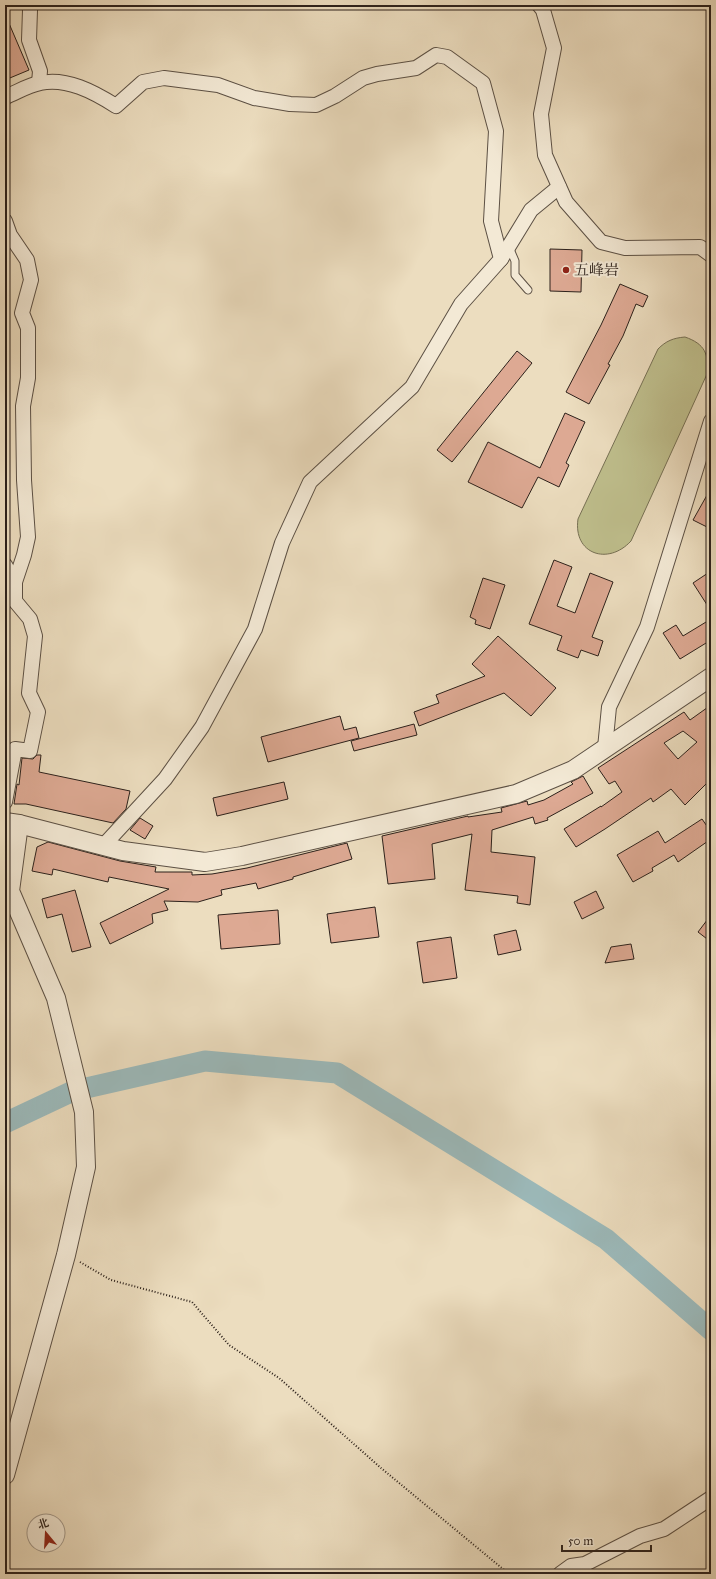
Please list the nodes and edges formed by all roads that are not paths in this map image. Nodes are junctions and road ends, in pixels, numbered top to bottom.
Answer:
1 (29, 5) edge
2 (539, 5) edge
3 (39, 83) junction
4 (5, 97) edge
5 (559, 187) junction
6 (5, 221) edge
7 (505, 253) junction
8 (711, 255) edge
9 (528, 290) dead end
10 (711, 421) edge
11 (5, 565) edge
12 (15, 582) junction
13 (711, 677) edge
14 (605, 748) junction
15 (5, 802) edge
16 (12, 823) edge
17 (104, 846) junction
18 (5, 1475) edge
19 (711, 1498) edge
20 (560, 1574) edge

1 - 3 street
2 - 5 street
3 - 4 street
3 - 7 street
5 - 7 street
5 - 8 street
6 - 12 street
7 - 9 lane
7 - 17 street
10 - 14 street
11 - 12 street
12 - 15 street
13 - 14 street
14 - 17 street
16 - 17 street
16 - 18 street
19 - 20 street

